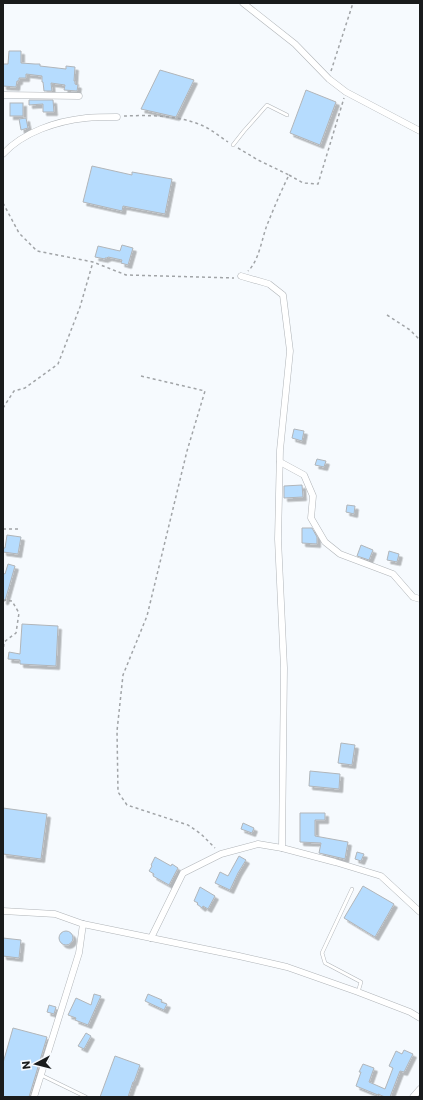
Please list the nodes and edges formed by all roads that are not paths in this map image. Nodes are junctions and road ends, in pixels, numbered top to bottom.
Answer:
1 (243, 3) edge
2 (3, 95) edge
3 (80, 96) dead end
4 (287, 115) dead end
5 (117, 116) road end
6 (420, 130) edge
7 (233, 145) road end
8 (3, 154) edge
9 (241, 276) road end
10 (280, 462) junction
11 (420, 599) edge
12 (282, 848) junction
13 (352, 889) dead end
14 (3, 911) edge
15 (420, 912) edge
16 (83, 924) junction
17 (151, 938) junction
18 (358, 992) junction
19 (420, 1018) edge
20 (41, 1075) junction
21 (420, 1089) edge
22 (34, 1097) edge
23 (86, 1097) edge
24 (413, 1097) edge

1 - 6 street
2 - 3 street
4 - 7 lane
5 - 8 street
9 - 10 street
10 - 11 street
10 - 12 street
12 - 15 street
12 - 17 street
13 - 18 lane
14 - 16 street
16 - 17 street
16 - 20 street
17 - 18 street
18 - 19 street
20 - 22 street
20 - 23 lane
21 - 24 street

